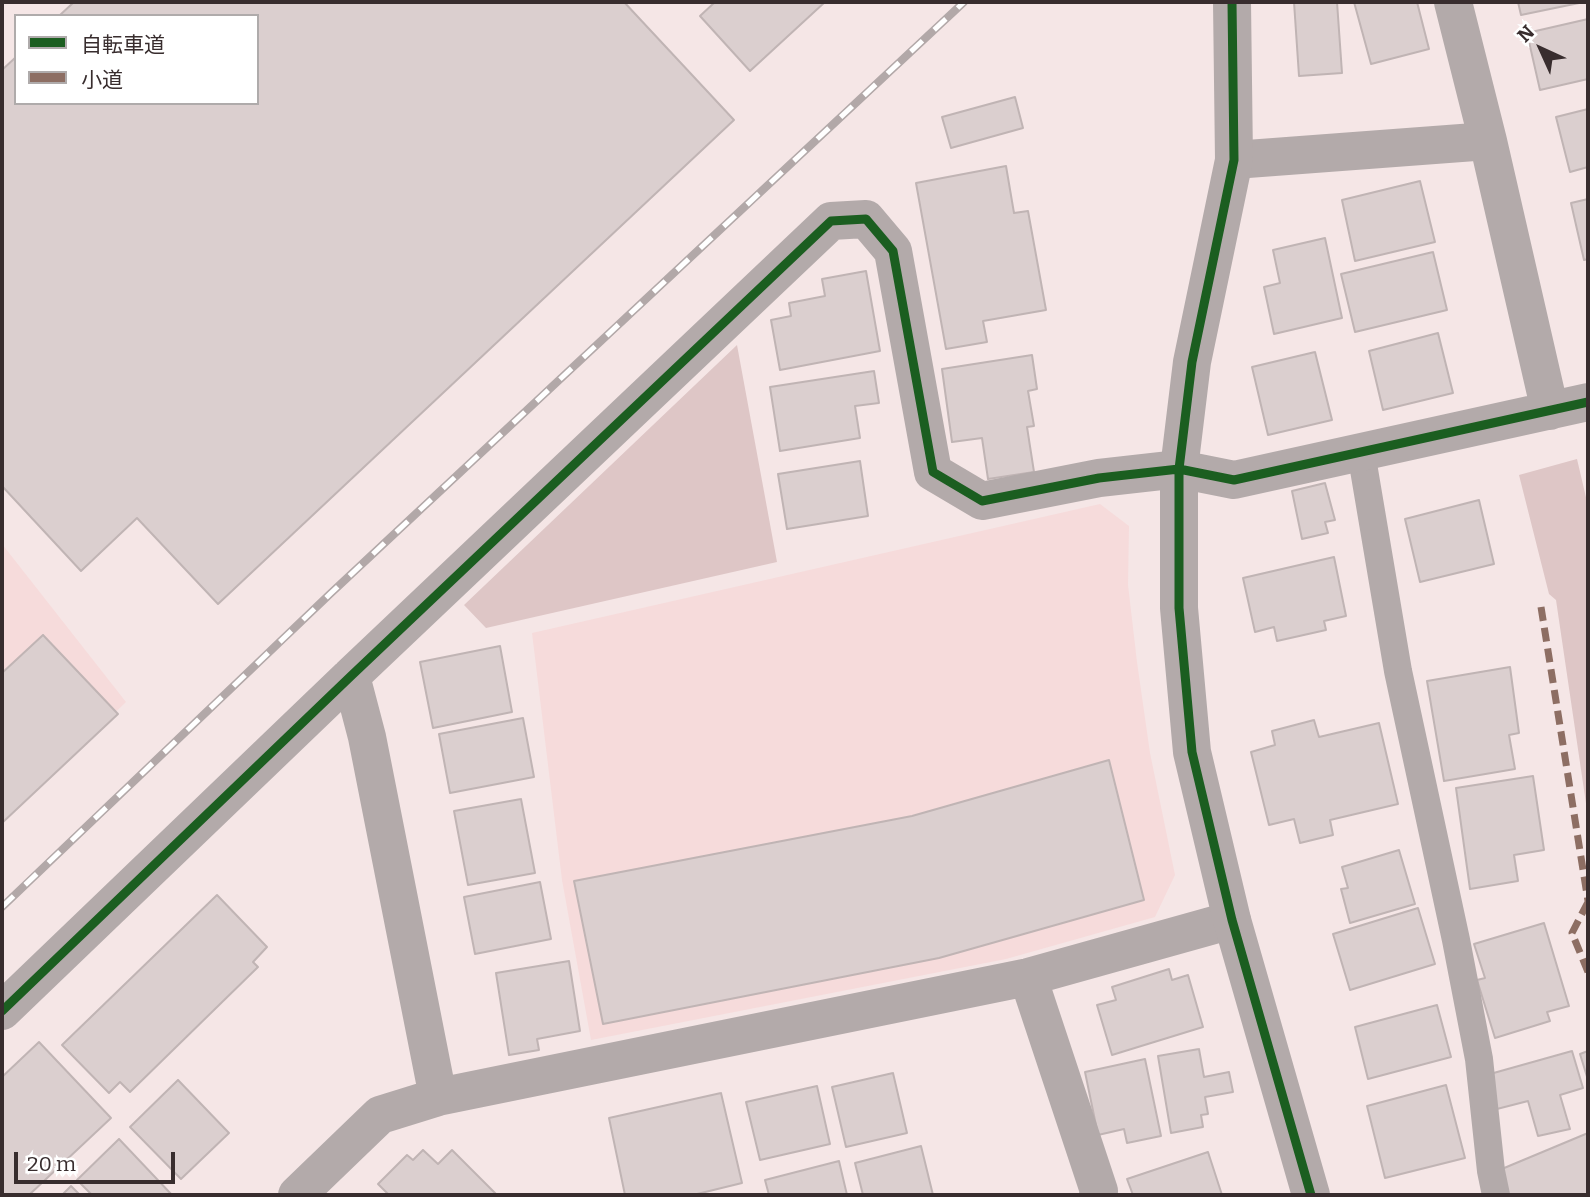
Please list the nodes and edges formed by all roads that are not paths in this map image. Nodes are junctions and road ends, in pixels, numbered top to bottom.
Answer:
1 (1232, 2) edge
2 (1453, 2) edge
3 (1488, 141) junction
4 (1234, 160) junction
5 (1588, 402) edge
6 (1550, 411) junction
7 (1361, 452) junction
8 (1179, 469) junction
9 (351, 676) junction
10 (1232, 920) junction
11 (1028, 977) junction
12 (2, 1011) edge
13 (438, 1097) junction
14 (297, 1195) edge
15 (1098, 1195) edge
16 (1311, 1195) edge
17 (1496, 1195) edge

1 - 4 street
2 - 3 street
3 - 4 street
3 - 6 street
4 - 8 street
5 - 6 street
6 - 7 street
7 - 8 street
7 - 17 lane
8 - 9 street
8 - 10 street
9 - 12 street
9 - 13 street
10 - 11 street
10 - 16 street
11 - 13 street
11 - 15 street
13 - 14 street

